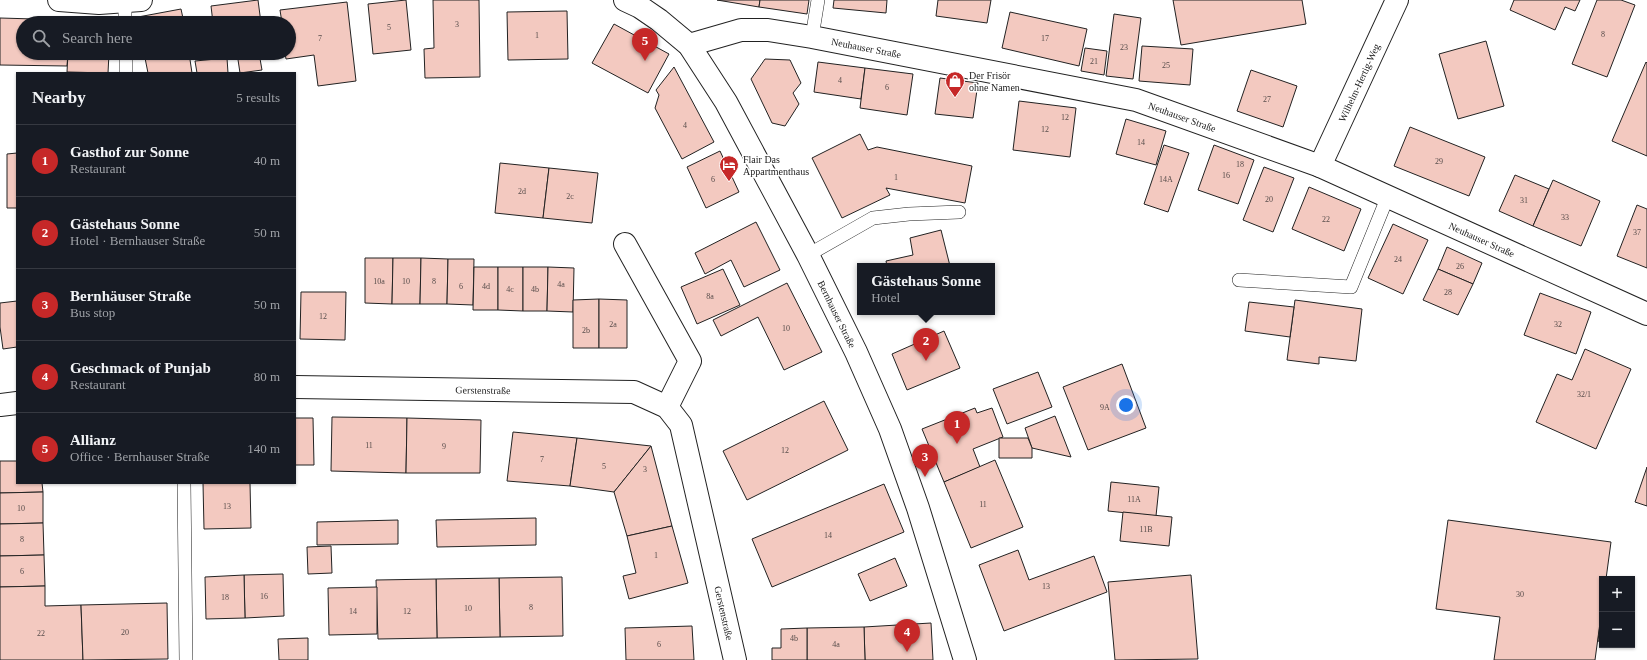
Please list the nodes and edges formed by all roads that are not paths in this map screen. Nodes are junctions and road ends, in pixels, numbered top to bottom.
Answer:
1 (60, 0) edge
2 (818, 0) edge
3 (1398, 0) edge
4 (634, 2) edge
5 (131, 8) edge
6 (812, 37) junction
7 (689, 44) junction
8 (126, 60) edge
9 (126, 72) edge
10 (1320, 166) junction
11 (1388, 196) junction
12 (959, 212) dead end
13 (625, 244) dead end
14 (808, 254) junction
15 (1239, 280) dead end
16 (1647, 314) edge
17 (296, 386) edge
18 (16, 404) edge
19 (0, 405) edge
20 (667, 407) junction
21 (184, 484) edge
22 (186, 660) edge
23 (735, 660) edge
24 (965, 660) edge

1 - 5 main road
2 - 6 lane
3 - 10 main road, Wilhelm-Hertig-Weg
4 - 7 main road, Bernhauser Straße
6 - 7 main road, Neuhauser Straße
6 - 10 main road, Neuhauser Straße
7 - 14 main road, Bernhauser Straße
8 - 9 lane
10 - 11 main road, Neuhauser Straße
11 - 15 lane
11 - 16 main road, Neuhauser Straße
12 - 14 lane
13 - 20 main road
14 - 24 main road, Bernhauser Straße
17 - 20 main road, Gerstenstraße
18 - 19 main road
20 - 23 main road, Gerstenstraße
21 - 22 lane

